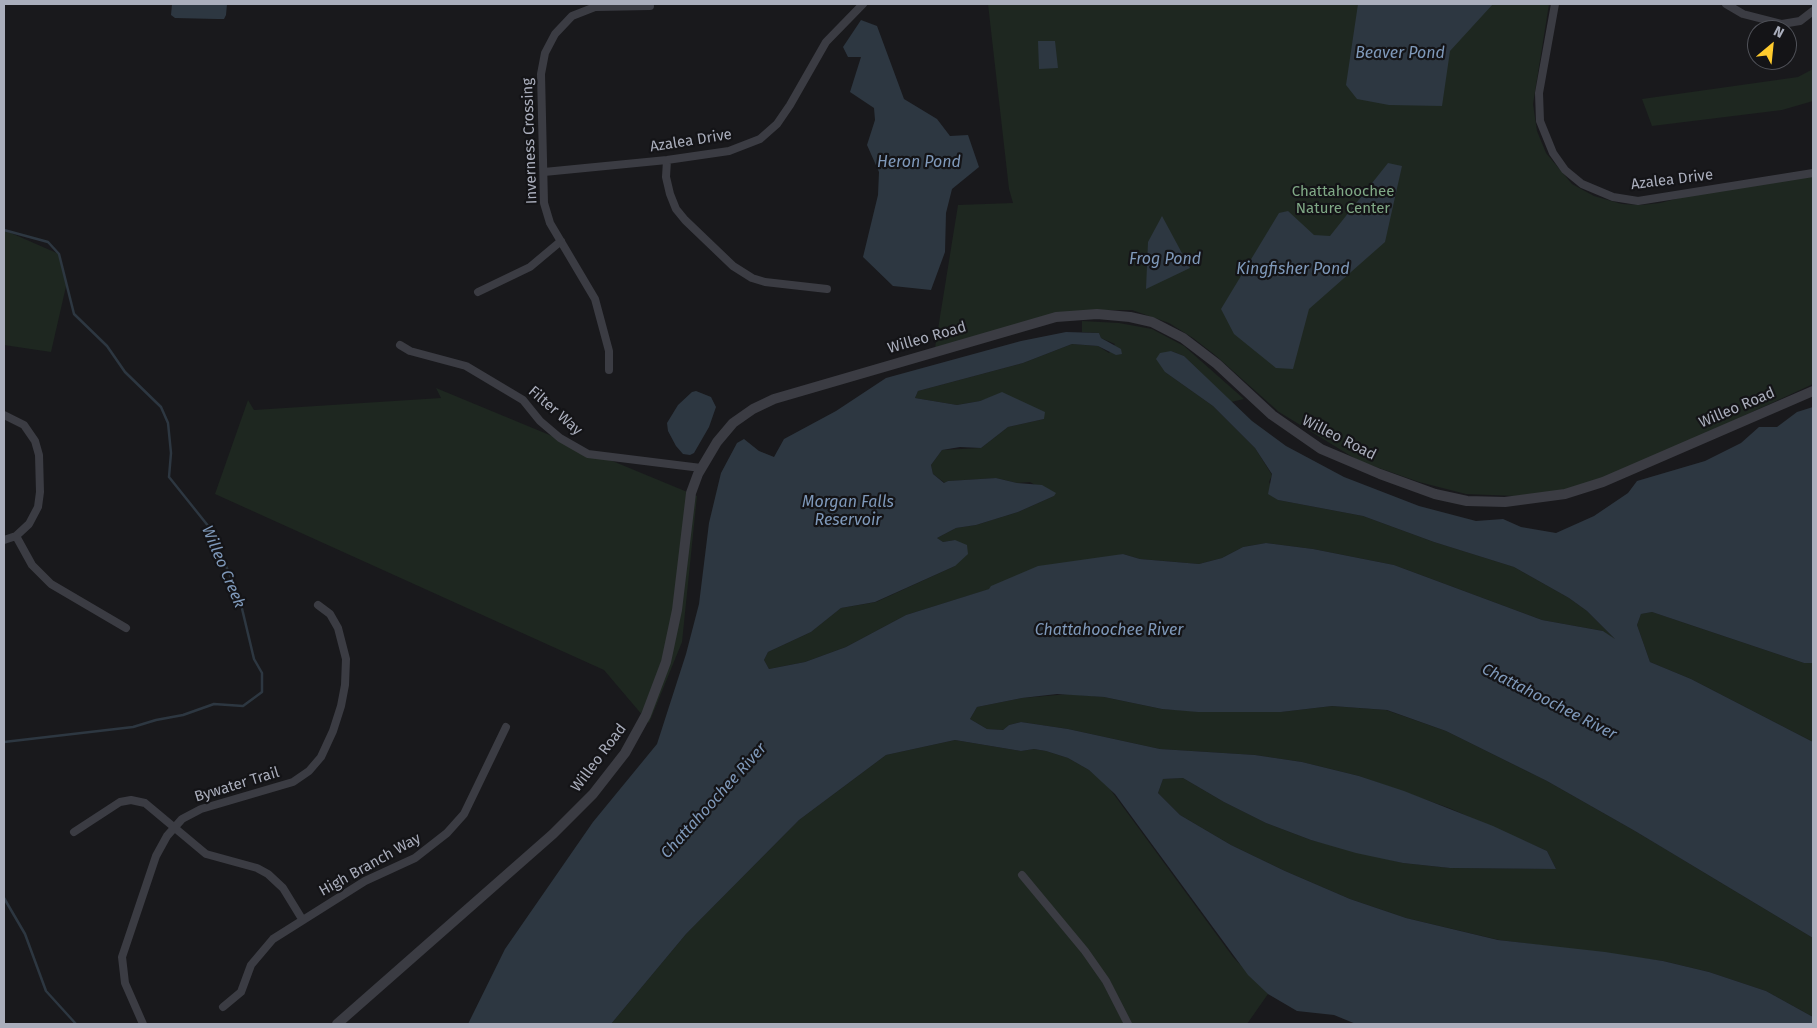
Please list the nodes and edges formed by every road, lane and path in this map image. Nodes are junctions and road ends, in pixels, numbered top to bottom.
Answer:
1 (863, 4) edge
2 (1555, 4) edge
3 (1726, 4) edge
4 (650, 6) dead end
5 (1813, 10) edge
6 (667, 160) junction
7 (544, 172) junction
8 (1813, 173) edge
9 (561, 241) junction
10 (827, 290) dead end
11 (478, 292) dead end
12 (400, 345) dead end
13 (609, 370) dead end
14 (1813, 391) edge
15 (4, 415) edge
16 (701, 468) junction
17 (16, 536) junction
18 (4, 540) edge
19 (318, 605) dead end
20 (126, 628) dead end
21 (506, 726) dead end
22 (174, 828) junction
23 (74, 832) dead end
24 (1022, 875) dead end
25 (302, 919) junction
26 (223, 1007) dead end
27 (142, 1024) edge
28 (337, 1024) edge
29 (1128, 1024) edge

1 - 6 street, Azalea Drive
2 - 8 street, Azalea Drive
3 - 5 street
4 - 7 street, Inverness Crossing
6 - 7 street, Azalea Drive
6 - 10 street
7 - 9 street, Inverness Crossing
9 - 11 street
9 - 13 street, Inverness Crossing
12 - 16 street, Filter Way
14 - 16 street, Willeo Road
15 - 17 street
16 - 28 street, Willeo Road
17 - 18 street
17 - 20 street
19 - 22 street, Bywater Trail
21 - 25 street, High Branch Way
22 - 23 street
22 - 25 street
22 - 27 street, Bywater Trail
24 - 29 street
25 - 26 street, High Branch Way

